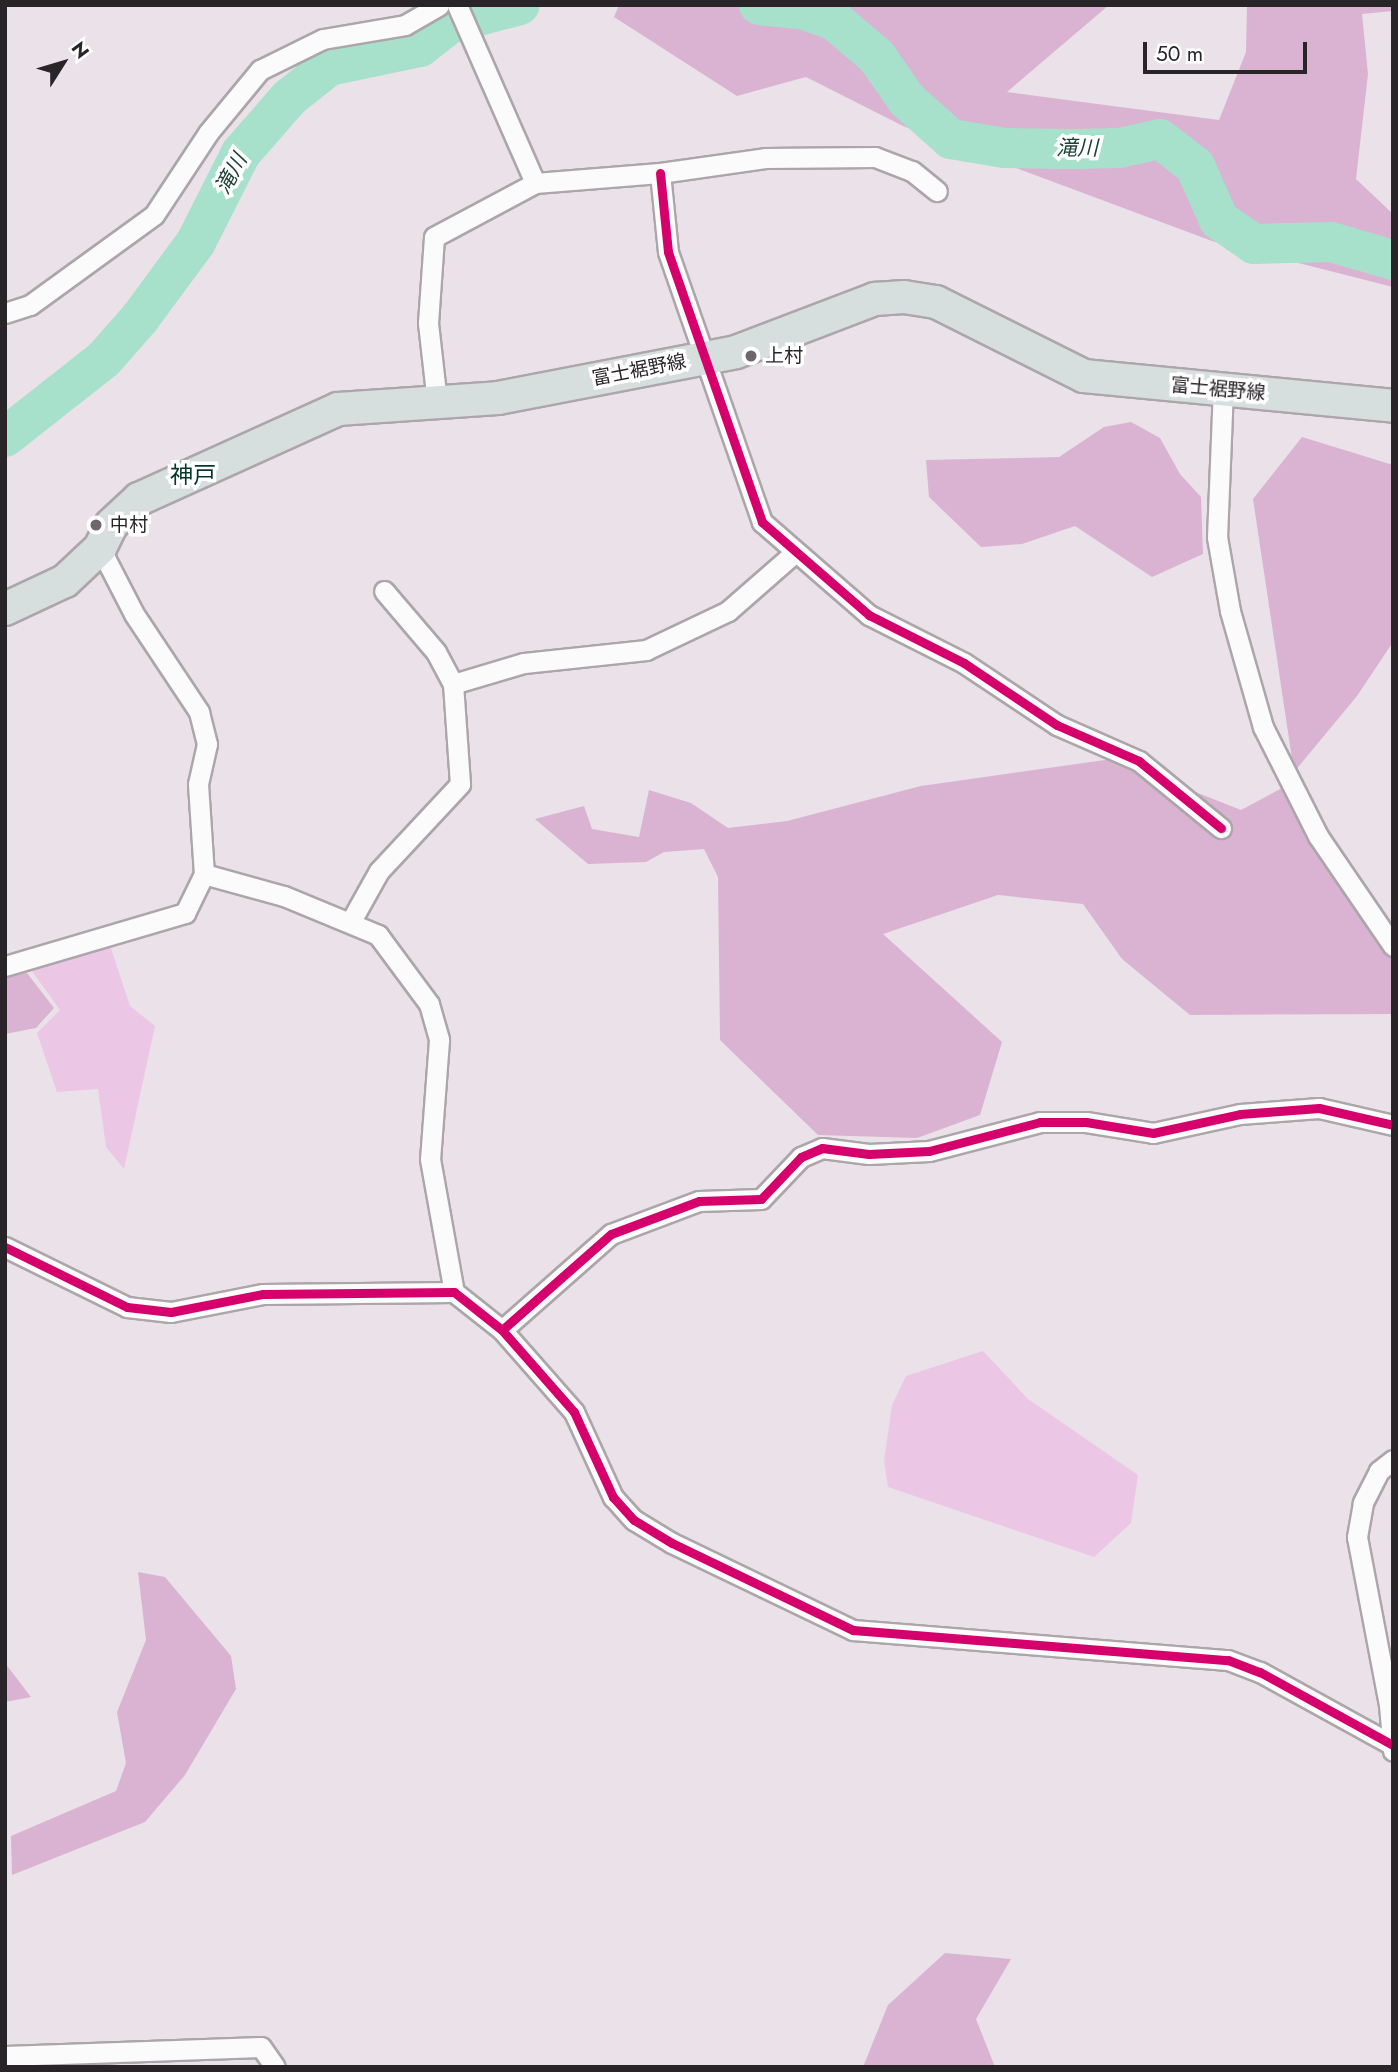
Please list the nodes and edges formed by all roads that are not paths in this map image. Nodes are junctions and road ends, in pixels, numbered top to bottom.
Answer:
1 (457, 5) edge
2 (436, 6) edge
3 (660, 173) junction
4 (535, 183) junction
5 (937, 191) dead end
6 (5, 313) edge
7 (704, 358) junction
8 (1223, 388) junction
9 (437, 402) junction
10 (1393, 406) edge
11 (100, 548) junction
12 (793, 554) junction
13 (384, 591) dead end
14 (5, 609) edge
15 (453, 684) junction
16 (1220, 828) dead end
17 (204, 874) junction
18 (351, 921) junction
19 (1393, 946) edge
20 (5, 966) edge
21 (1393, 1125) edge
22 (5, 1247) edge
23 (454, 1292) junction
24 (502, 1330) junction
25 (1393, 1460) edge
26 (1393, 1745) edge
27 (1393, 1751) edge
28 (5, 2056) edge
29 (275, 2067) edge

1 - 4 street
2 - 6 street
3 - 4 street
3 - 5 street
3 - 7 street
4 - 9 street
7 - 8 main road, 富士裾野線
7 - 9 main road, 富士裾野線
7 - 12 street
8 - 10 main road, 富士裾野線
8 - 19 street
9 - 11 main road, 富士裾野線
11 - 14 main road, 富士裾野線
11 - 17 street
12 - 15 street
12 - 16 street
13 - 15 street
15 - 18 street
17 - 18 street
17 - 20 street
18 - 23 street
21 - 24 street
22 - 23 street
23 - 24 street
24 - 26 street
25 - 26 street
26 - 27 street
28 - 29 street

